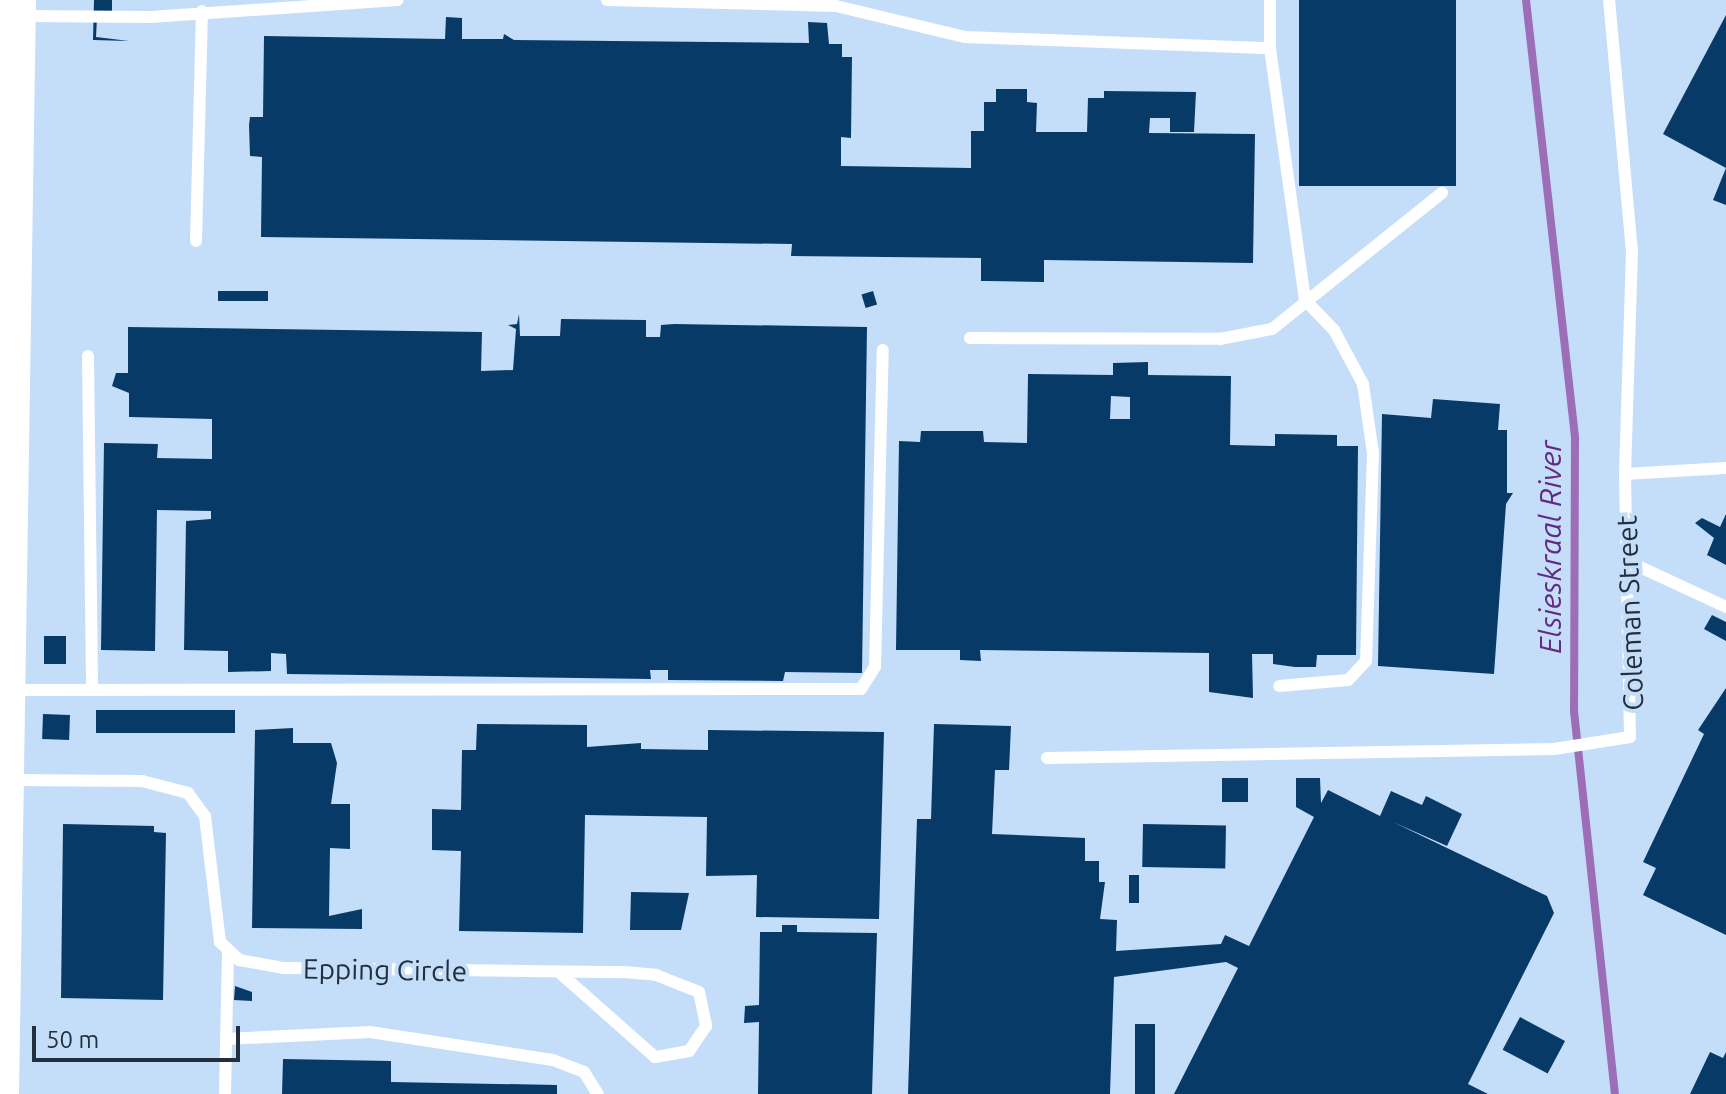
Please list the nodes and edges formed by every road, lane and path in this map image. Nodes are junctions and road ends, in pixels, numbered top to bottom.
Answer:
1 (169, 0) edge
2 (397, 0) edge
3 (607, 0) edge
4 (1270, 0) edge
5 (1609, 0) edge
6 (18, 8) edge
7 (202, 11) junction
8 (169, 15) junction
9 (1270, 48) junction
10 (1442, 193) dead end
11 (196, 241) dead end
12 (7, 282) edge
13 (1305, 300) junction
14 (970, 338) dead end
15 (883, 350) dead end
16 (88, 356) dead end
17 (1726, 468) edge
18 (1625, 474) junction
19 (1627, 561) junction
20 (1726, 607) edge
21 (1279, 686) dead end
22 (92, 689) junction
23 (9, 690) junction
24 (1047, 758) dead end
25 (7, 780) junction
26 (228, 952) junction
27 (559, 972) junction
28 (226, 1039) junction
29 (1, 1094) edge
30 (225, 1094) edge
31 (598, 1094) edge

1 - 8 lane
2 - 7 lane
3 - 9 lane
4 - 9 lane
5 - 18 lane, Coleman Street
6 - 8 lane
6 - 12 street
7 - 8 lane
7 - 11 lane
9 - 13 lane
10 - 13 lane
12 - 23 street
13 - 14 lane
13 - 21 lane
15 - 22 lane
16 - 22 lane
17 - 18 lane
18 - 19 lane, Coleman Street
19 - 20 lane
19 - 24 lane, Coleman Street
22 - 23 lane
23 - 25 street
25 - 26 lane
25 - 29 street
26 - 27 lane, Epping Circle
26 - 28 lane
27 - 27 lane, Epping Circle
28 - 30 lane
28 - 31 lane

